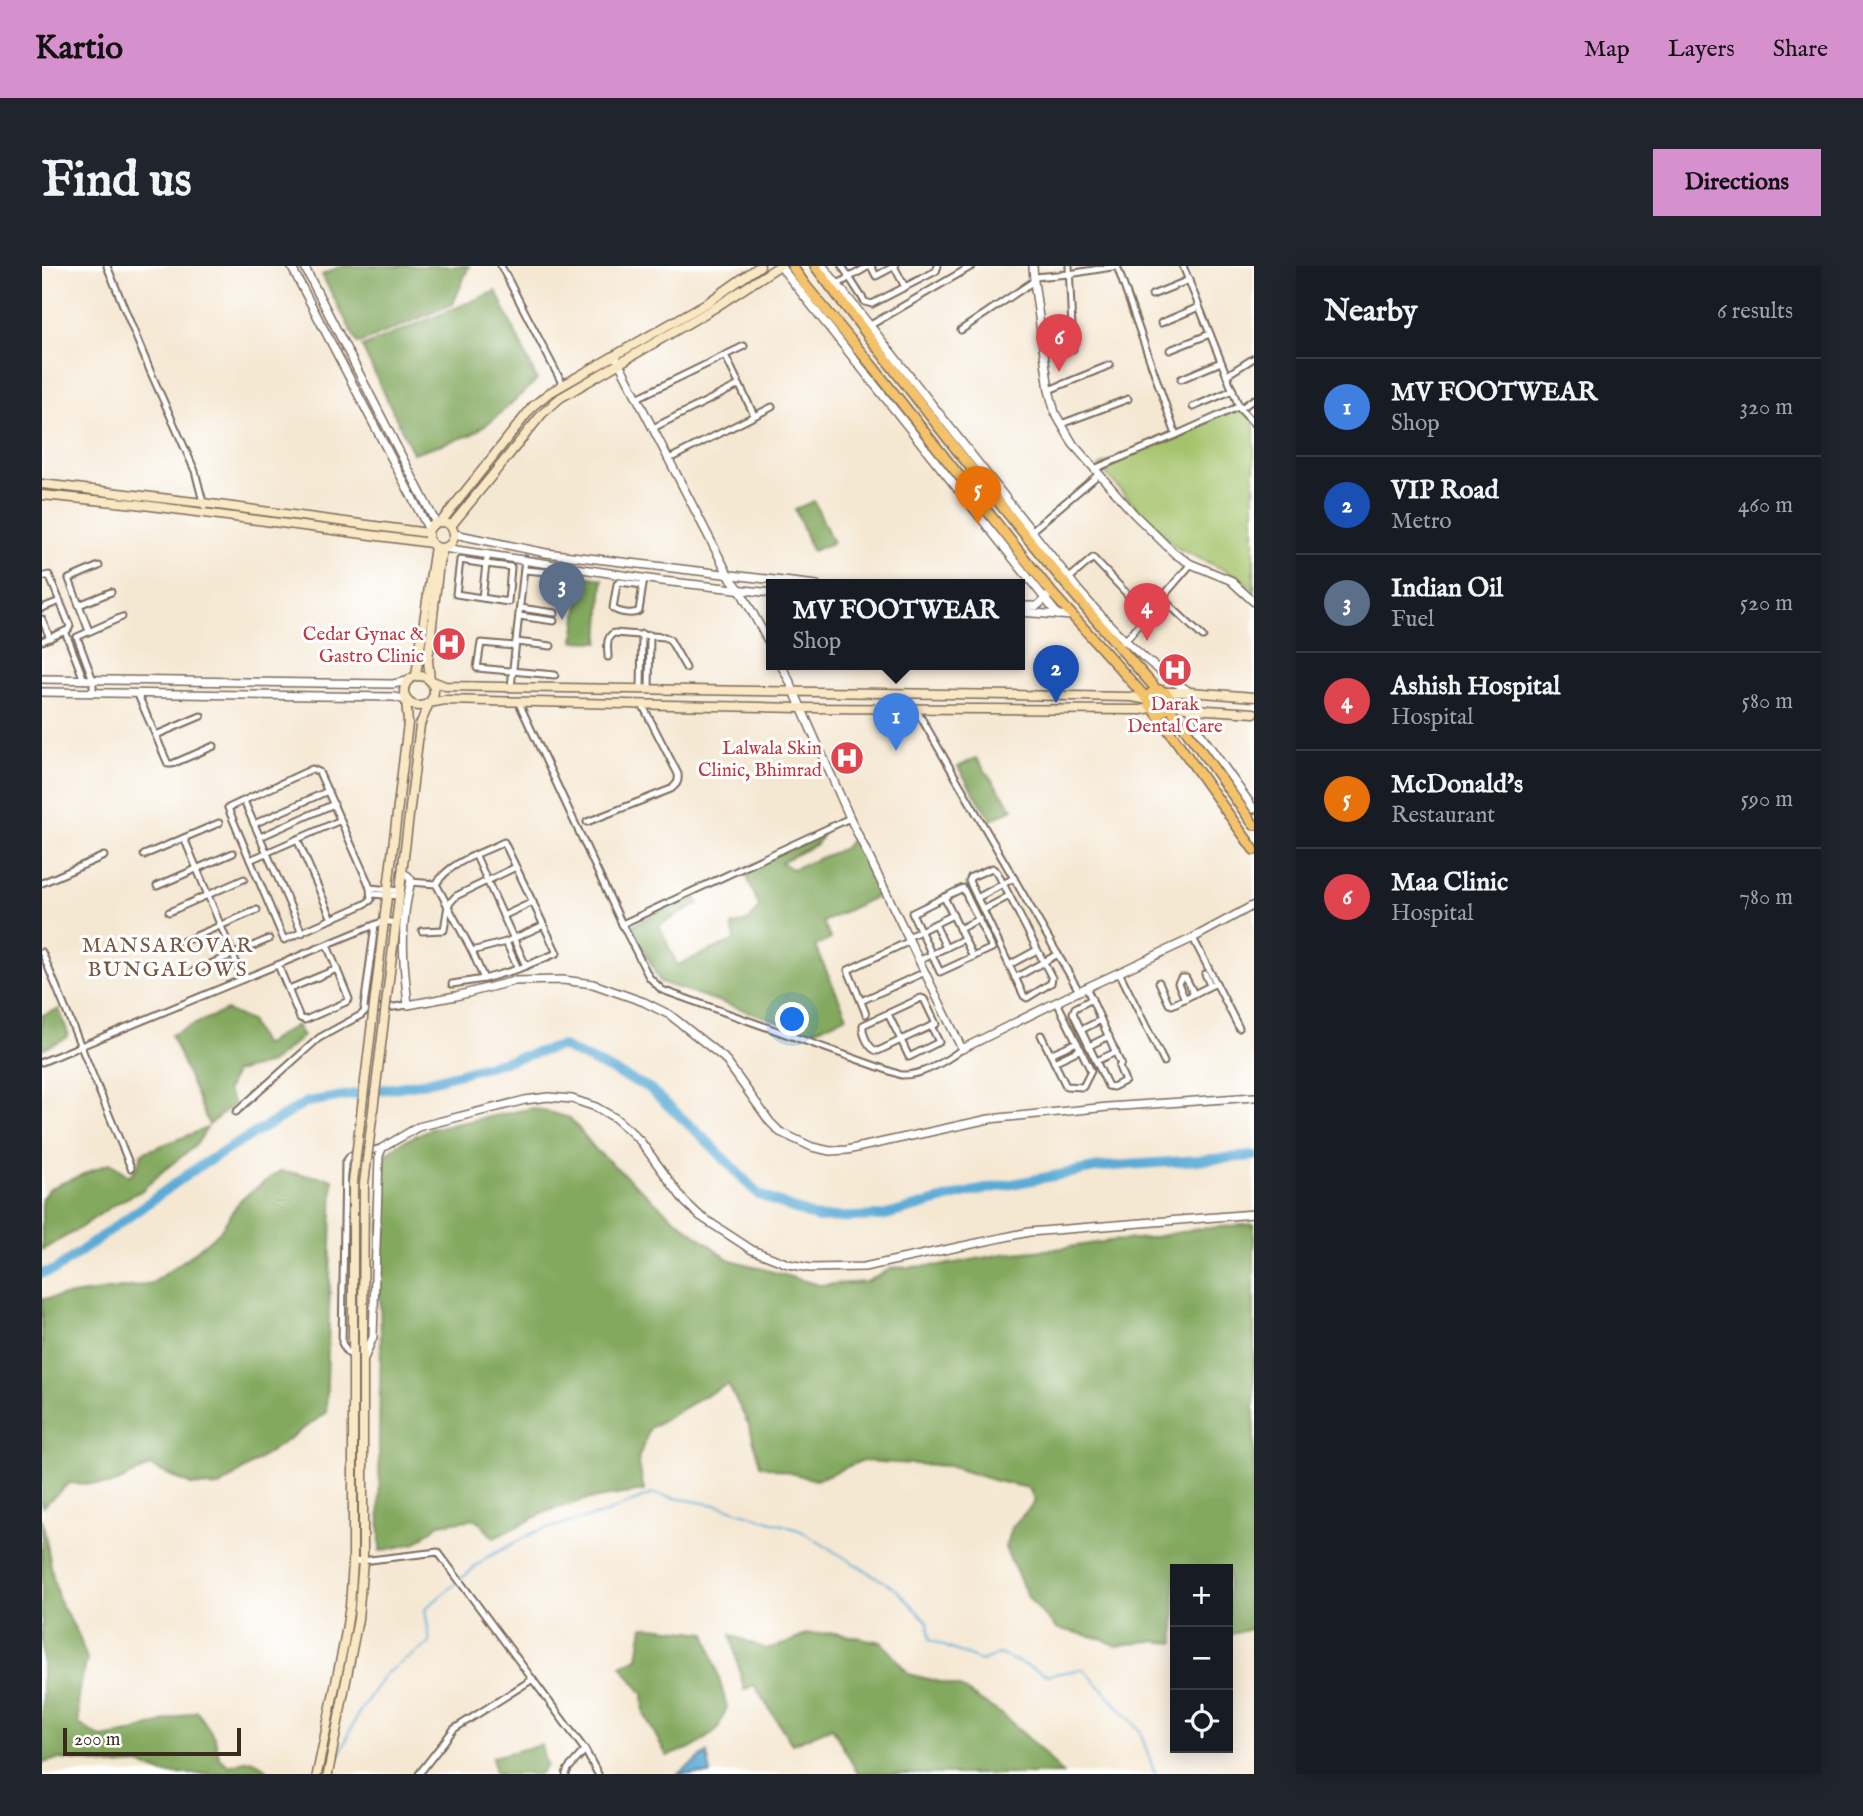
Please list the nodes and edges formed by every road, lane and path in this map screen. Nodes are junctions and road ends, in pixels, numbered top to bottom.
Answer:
1 (107, 266) edge
2 (292, 266) edge
3 (304, 266) edge
4 (501, 266) edge
5 (760, 266) edge
6 (779, 266) edge
7 (792, 266) edge
8 (815, 266) edge
9 (823, 266) edge
10 (842, 266) edge
11 (870, 266) edge
12 (895, 266) edge
13 (938, 266) edge
14 (970, 266) edge
15 (1033, 266) edge
16 (1069, 266) edge
17 (1118, 266) edge
18 (1183, 266) edge
19 (1106, 267) edge
20 (1069, 274) junction
21 (849, 277) junction
22 (1034, 279) junction
23 (1189, 280) junction
24 (838, 284) junction
25 (905, 287) junction
26 (1152, 295) dead end
27 (1199, 307) junction
28 (1161, 323) dead end
29 (869, 326) junction
30 (961, 330) dead end
31 (1210, 334) junction
32 (744, 346) dead end
33 (1073, 349) dead end
34 (1170, 350) dead end
35 (725, 355) junction
36 (615, 356) junction
37 (1254, 358) edge
38 (1221, 362) junction
39 (620, 364) junction
40 (1110, 365) dead end
41 (897, 367) junction
42 (1227, 375) junction
43 (1181, 379) dead end
44 (563, 385) junction
45 (739, 385) junction
46 (882, 386) junction
47 (1049, 390) junction
48 (1233, 390) junction
49 (637, 398) junction
50 (1128, 399) dead end
51 (1254, 399) edge
52 (772, 407) dead end
53 (1193, 407) dead end
54 (1240, 408) junction
55 (754, 415) junction
56 (1061, 424) junction
57 (1254, 424) edge
58 (653, 428) junction
59 (1176, 435) junction
60 (669, 459) junction
61 (1096, 471) junction
62 (42, 484) edge
63 (42, 495) edge
64 (203, 503) junction
65 (205, 514) junction
66 (439, 523) junction
67 (452, 530) junction
68 (429, 532) junction
69 (1028, 533) junction
70 (436, 546) junction
71 (488, 554) junction
72 (525, 559) junction
73 (486, 564) junction
74 (1191, 564) junction
75 (99, 566) dead end
76 (524, 570) junction
77 (570, 574) dead end
78 (729, 576) junction
79 (42, 577) edge
80 (766, 580) edge
81 (644, 581) junction
82 (1067, 581) junction
83 (740, 590) junction
84 (111, 592) dead end
85 (766, 592) edge
86 (1048, 596) junction
87 (482, 598) junction
88 (1162, 598) junction
89 (60, 601) junction
90 (1254, 602) edge
91 (79, 605) junction
92 (1025, 606) edge
93 (42, 608) edge
94 (520, 608) junction
95 (1025, 612) edge
96 (555, 613) dead end
97 (1058, 615) junction
98 (1147, 615) junction
99 (519, 616) junction
100 (1072, 616) junction
101 (122, 617) dead end
102 (42, 619) edge
103 (554, 621) dead end
104 (65, 631) junction
105 (89, 631) junction
106 (642, 634) junction
107 (650, 635) junction
108 (766, 637) edge
109 (1203, 637) dead end
110 (50, 638) junction
111 (42, 641) edge
112 (516, 644) junction
113 (1122, 644) junction
114 (551, 646) dead end
115 (608, 657) dead end
116 (686, 668) dead end
117 (784, 670) edge
118 (513, 671) junction
119 (416, 675) junction
120 (555, 676) dead end
121 (42, 680) edge
122 (84, 680) junction
123 (93, 680) junction
124 (430, 680) junction
125 (407, 681) junction
126 (511, 687) junction
127 (645, 689) junction
128 (794, 691) junction
129 (1162, 691) junction
130 (42, 692) edge
131 (1190, 692) junction
132 (93, 693) junction
133 (138, 695) junction
134 (1253, 695) edge
135 (406, 700) junction
136 (519, 701) junction
137 (429, 703) junction
138 (642, 704) junction
139 (1170, 705) junction
140 (1151, 706) junction
141 (801, 708) junction
142 (916, 708) junction
143 (1192, 709) junction
144 (1254, 713) edge
145 (201, 716) dead end
146 (156, 735) junction
147 (214, 746) dead end
148 (328, 792) junction
149 (244, 801) junction
150 (334, 804) junction
151 (1254, 809) edge
152 (850, 818) junction
153 (341, 820) junction
154 (587, 822) dead end
155 (219, 823) dead end
156 (254, 824) junction
157 (1254, 825) edge
158 (260, 837) junction
159 (184, 838) junction
160 (297, 839) junction
161 (1254, 850) edge
162 (233, 853) dead end
163 (267, 853) junction
164 (144, 855) dead end
165 (104, 856) dead end
166 (476, 856) junction
167 (250, 860) junction
168 (516, 867) junction
169 (197, 869) junction
170 (403, 873) junction
171 (1014, 878) junction
172 (244, 879) dead end
173 (487, 881) junction
174 (410, 882) junction
175 (42, 883) edge
176 (436, 884) junction
177 (1003, 884) junction
178 (157, 886) dead end
179 (371, 891) junction
180 (388, 892) junction
181 (400, 893) junction
182 (208, 895) junction
183 (944, 897) junction
184 (1009, 897) junction
185 (977, 898) junction
186 (533, 902) junction
187 (448, 905) junction
188 (1254, 905) edge
189 (257, 910) dead end
190 (983, 910) junction
191 (169, 912) dead end
192 (953, 915) junction
193 (503, 916) junction
194 (332, 919) junction
195 (979, 919) junction
196 (935, 923) junction
197 (622, 924) junction
198 (374, 925) junction
199 (384, 925) junction
200 (544, 925) junction
201 (220, 926) junction
202 (396, 927) junction
203 (959, 929) junction
204 (422, 931) dead end
205 (920, 931) junction
206 (302, 933) junction
207 (514, 938) junction
208 (1193, 938) junction
209 (269, 939) dead end
210 (909, 939) junction
211 (964, 939) junction
212 (182, 942) dead end
213 (506, 942) junction
214 (327, 945) junction
215 (946, 948) junction
216 (1037, 950) junction
217 (472, 951) junction
218 (42, 952) edge
219 (1059, 954) junction
220 (232, 955) junction
221 (932, 955) junction
222 (973, 957) junction
223 (920, 961) junction
224 (1044, 962) junction
225 (278, 965) junction
226 (1009, 965) junction
227 (526, 966) junction
228 (337, 969) junction
229 (517, 969) junction
230 (194, 971) dead end
231 (925, 972) junction
232 (1119, 972) junction
233 (1205, 974) dead end
234 (1015, 978) junction
235 (243, 979) junction
236 (484, 979) junction
237 (1159, 982) dead end
238 (452, 984) dead end
239 (1213, 984) junction
240 (289, 989) junction
241 (1082, 989) junction
242 (1194, 994) junction
243 (1092, 999) junction
244 (1185, 999) junction
245 (861, 1001) junction
246 (1057, 1002) junction
247 (408, 1005) junction
248 (365, 1011) junction
249 (866, 1014) dead end
250 (888, 1014) junction
251 (947, 1018) junction
252 (1101, 1020) junction
253 (934, 1025) junction
254 (1239, 1028) dead end
255 (1081, 1030) junction
256 (1041, 1035) dead end
257 (1109, 1036) junction
258 (901, 1040) junction
259 (1077, 1042) junction
260 (81, 1046) junction
261 (1089, 1046) junction
262 (962, 1049) junction
263 (1081, 1049) junction
264 (1116, 1052) junction
265 (1050, 1054) junction
266 (1096, 1061) junction
267 (42, 1062) edge
268 (1054, 1062) junction
269 (1164, 1062) dead end
270 (1254, 1097) edge
271 (236, 1112) dead end
272 (382, 1148) junction
273 (131, 1168) dead end
274 (1254, 1214) edge
275 (353, 1356) junction
276 (363, 1361) junction
277 (363, 1561) junction
278 (353, 1562) junction
279 (533, 1679) junction
280 (585, 1750) junction
281 (329, 1771) edge
282 (317, 1774) edge
283 (419, 1774) edge
284 (566, 1774) edge
285 (598, 1774) edge

1 - 64 street
2 - 68 street
3 - 66 street
4 - 44 street
5 - 36 main road
6 - 39 main road
6 - 46 street
7 - 46 main road
8 - 41 main road
9 - 24 street
10 - 21 street
11 - 12 street
11 - 21 street
12 - 25 street
13 - 25 street
14 - 29 street
15 - 22 street
16 - 20 street
17 - 19 street
17 - 59 street
18 - 23 street
19 - 20 street
20 - 22 street
20 - 33 street
21 - 24 street
21 - 25 street
22 - 30 street
22 - 47 street
23 - 26 street
23 - 27 street
24 - 29 street
27 - 28 street
27 - 31 street
29 - 41 street
31 - 34 street
31 - 38 street
32 - 35 street
35 - 45 street
35 - 49 street
36 - 39 street
36 - 44 main road
37 - 42 street
38 - 42 street
38 - 43 street
39 - 49 street
39 - 67 main road
40 - 47 street
41 - 69 main road
42 - 48 street
44 - 66 main road
45 - 55 street
45 - 58 street
46 - 86 main road
47 - 56 street
48 - 53 street
48 - 54 street
49 - 58 street
50 - 56 street
51 - 54 street
52 - 55 street
54 - 57 street
54 - 59 street
55 - 60 street
56 - 61 street
58 - 60 street
59 - 61 street
60 - 78 street
61 - 69 street
61 - 74 street
62 - 64 main road
63 - 65 main road
64 - 65 street
64 - 68 main road
65 - 70 main road
66 - 67 main road
66 - 68 main road
67 - 70 main road
67 - 78 street
68 - 70 main road
69 - 82 main road
70 - 71 street
70 - 119 main road
70 - 124 main road
71 - 72 street
71 - 73 street
72 - 76 street
72 - 81 street
73 - 87 street
73 - 87 street
73 - 87 street
74 - 88 street
74 - 90 street
75 - 91 street
76 - 77 street
76 - 94 street
78 - 80 street
78 - 83 street
79 - 89 street
81 - 81 street
81 - 83 street
82 - 98 street
82 - 113 main road
83 - 85 street
83 - 108 street
84 - 91 street
86 - 92 street
86 - 97 street
86 - 100 main road
88 - 98 street
88 - 109 street
89 - 93 street
89 - 104 street
91 - 105 street
94 - 96 street
94 - 99 street
95 - 97 street
97 - 100 street
98 - 113 street
99 - 103 street
99 - 112 street
100 - 140 main road
101 - 105 street
102 - 110 street
104 - 110 street
104 - 122 street
105 - 123 street
106 - 107 street
106 - 115 street
106 - 127 street
107 - 116 street
107 - 127 street
110 - 111 street
112 - 114 street
112 - 118 street
112 - 118 street
113 - 129 main road
113 - 131 street
117 - 128 street
118 - 120 street
118 - 126 street
119 - 124 main road
119 - 125 main road
121 - 122 street
122 - 123 street
123 - 125 street
123 - 132 street
124 - 126 main road
124 - 137 main road
125 - 135 main road
126 - 127 main road
127 - 128 main road
128 - 140 main road
128 - 141 street
129 - 131 main road
129 - 139 main road
129 - 140 main road
130 - 132 street
131 - 134 main road
132 - 133 street
133 - 135 street
133 - 146 street
135 - 137 main road
135 - 180 main road
136 - 137 main road
136 - 138 main road
136 - 197 street
137 - 170 main road
138 - 141 main road
138 - 154 street
139 - 140 main road
139 - 143 main road
139 - 157 main road
140 - 142 main road
140 - 161 main road
141 - 142 main road
141 - 152 street
142 - 171 street
143 - 144 main road
143 - 151 street
145 - 146 street
146 - 147 street
148 - 149 street
148 - 150 street
148 - 156 street
149 - 156 street
149 - 167 street
150 - 153 street
150 - 158 street
152 - 197 street
152 - 210 street
153 - 160 street
153 - 179 street
155 - 159 street
156 - 158 street
158 - 163 street
159 - 164 street
159 - 169 street
160 - 163 street
160 - 194 street
162 - 169 street
163 - 167 street
163 - 206 street
165 - 175 street
166 - 168 street
166 - 173 street
166 - 176 street
167 - 206 street
168 - 173 street
168 - 186 street
169 - 178 street
169 - 182 street
170 - 174 street
170 - 181 main road
171 - 177 street
171 - 219 street
172 - 182 street
173 - 187 street
173 - 193 street
174 - 176 street
174 - 247 street
176 - 187 street
177 - 184 street
177 - 185 street
177 - 185 street
179 - 180 street
179 - 194 street
180 - 181 street
180 - 199 main road
181 - 202 main road
182 - 191 street
182 - 201 street
183 - 192 street
183 - 195 street
183 - 205 street
184 - 190 street
184 - 216 street
185 - 190 street
186 - 193 street
186 - 200 street
187 - 204 street
187 - 217 street
188 - 208 street
189 - 201 street
190 - 226 street
192 - 196 street
192 - 203 street
193 - 207 street
194 - 206 street
195 - 203 street
195 - 222 street
196 - 205 street
196 - 215 street
197 - 262 street
198 - 199 street
198 - 214 street
198 - 248 street
199 - 202 street
199 - 275 main road, bridge
200 - 207 street
200 - 227 street
201 - 212 street
201 - 220 street
202 - 276 main road, bridge
203 - 211 street
205 - 210 street
205 - 221 street
207 - 213 street
207 - 227 street
208 - 232 street
208 - 239 street
209 - 220 street
210 - 223 street
210 - 245 street
211 - 215 street
211 - 222 street
213 - 217 street
213 - 229 street
214 - 225 street
214 - 228 street
215 - 221 street
216 - 224 street
216 - 226 street
217 - 236 street
218 - 260 street
219 - 224 street
219 - 241 street
220 - 230 street
220 - 235 street
221 - 222 street
221 - 223 street
223 - 231 street
224 - 234 street
224 - 234 street
225 - 235 street
225 - 240 street
226 - 234 street
227 - 229 street
228 - 240 street
228 - 240 street
229 - 236 street
231 - 245 street
231 - 251 street
232 - 241 street
232 - 269 street
233 - 239 street
235 - 260 street
236 - 238 street
237 - 244 street
239 - 242 street
239 - 254 street
241 - 243 street
241 - 246 street
242 - 244 street
242 - 244 street
243 - 252 street
243 - 255 street
245 - 249 street
246 - 259 street
246 - 262 street
247 - 248 street
247 - 270 street
248 - 271 street
250 - 253 street
250 - 258 street
250 - 258 street
251 - 253 street
251 - 262 street
252 - 255 street
252 - 257 street
253 - 258 street
253 - 258 street
255 - 261 street
256 - 265 street
257 - 261 street
257 - 264 street
259 - 263 street
259 - 265 street
260 - 267 street
260 - 273 street
261 - 266 street
263 - 268 street
263 - 268 street
264 - 266 street
264 - 266 street
265 - 268 street
272 - 274 street
272 - 275 street
272 - 276 street
275 - 278 main road
276 - 277 main road
277 - 278 street
277 - 279 street
277 - 281 main road
278 - 282 main road
279 - 280 street
279 - 283 street
280 - 284 street
280 - 285 street

